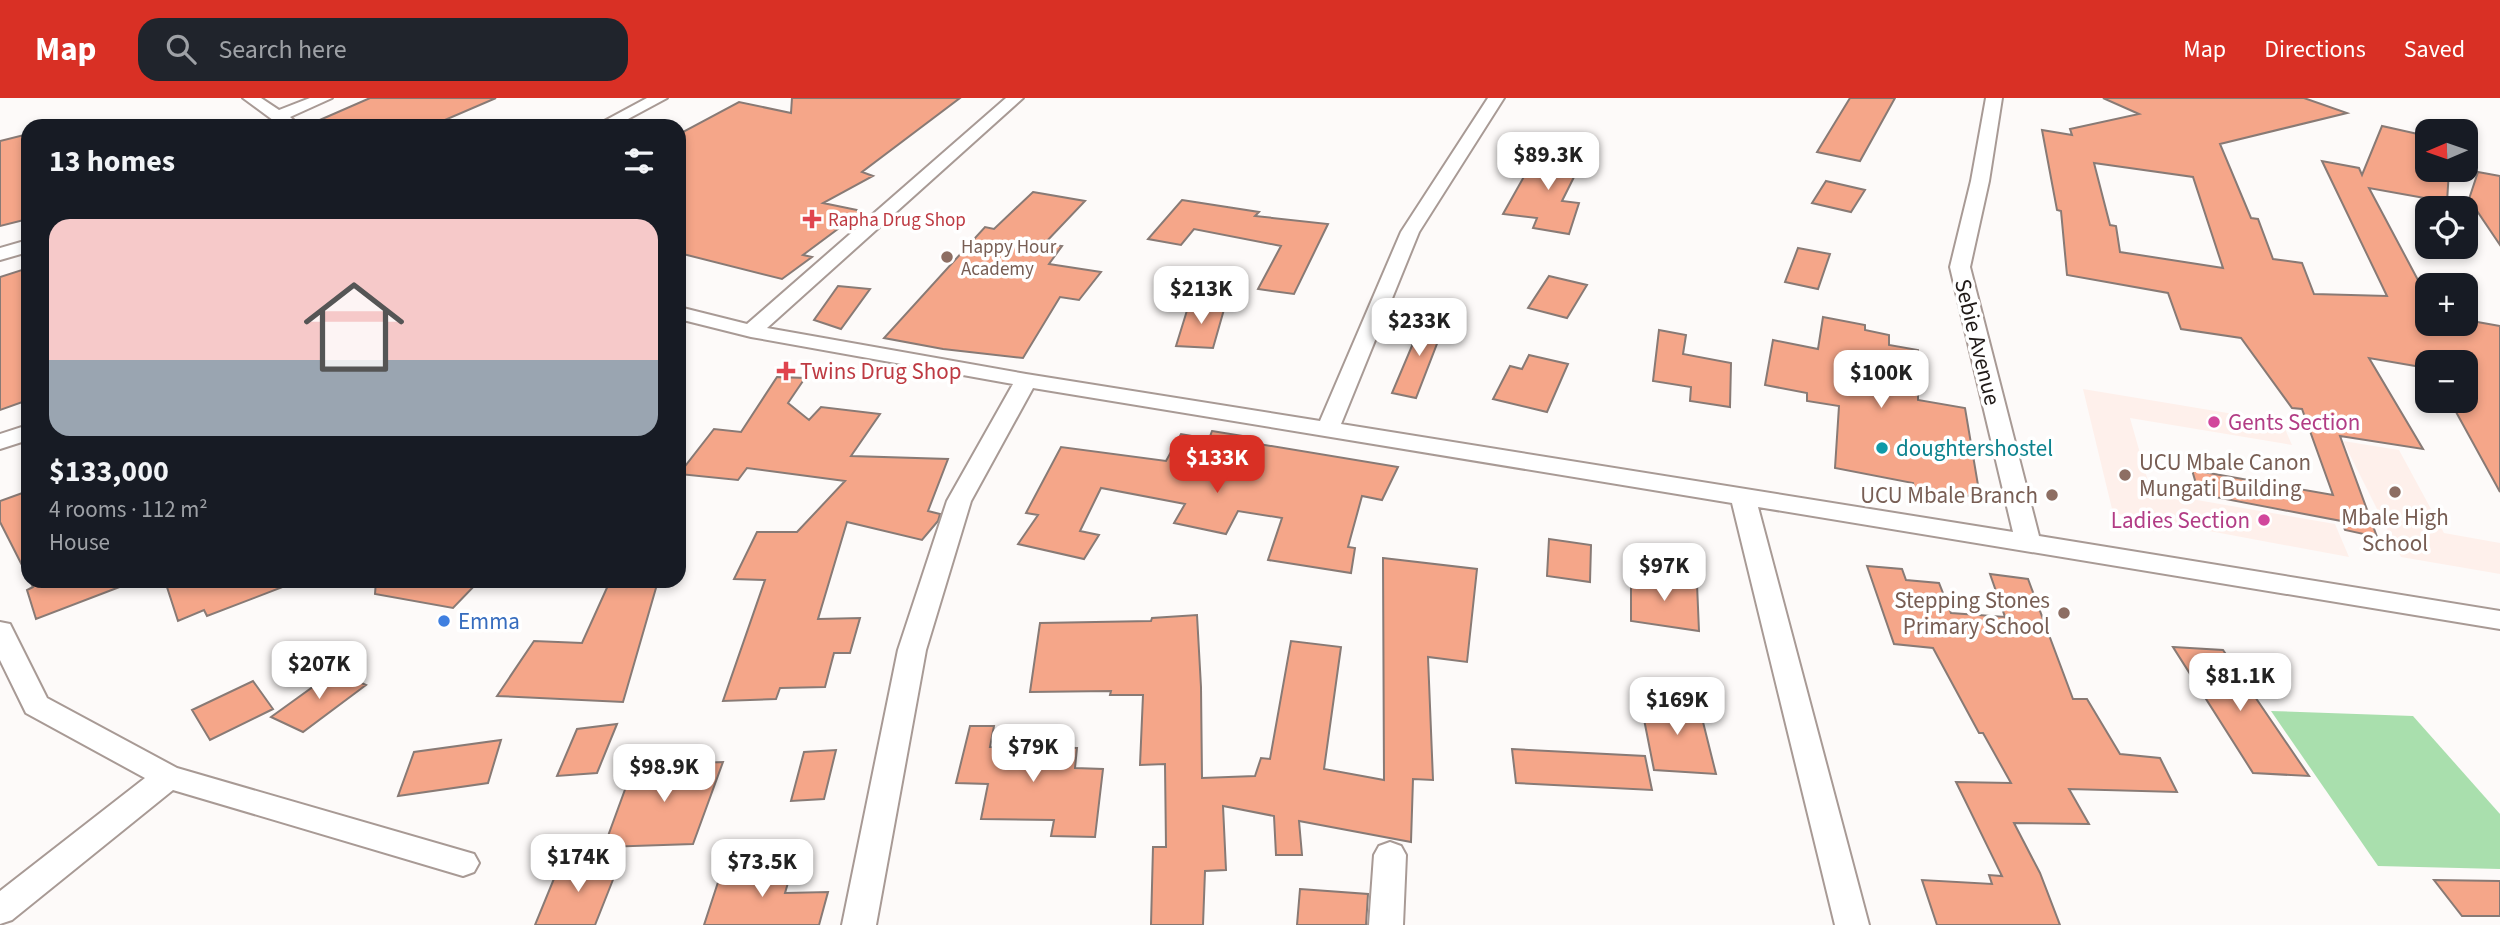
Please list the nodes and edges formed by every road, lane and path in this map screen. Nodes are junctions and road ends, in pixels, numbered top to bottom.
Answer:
1 (251, 98) edge
2 (324, 98) edge
3 (659, 98) edge
4 (1015, 98) edge
5 (1496, 98) edge
6 (1994, 98) edge
7 (283, 119) edge
8 (289, 119) edge
9 (617, 119) edge
10 (21, 248) edge
11 (0, 254) edge
12 (686, 315) edge
13 (751, 331) junction
14 (1026, 380) junction
15 (1327, 430) junction
16 (21, 434) edge
17 (0, 442) edge
18 (1743, 497) junction
19 (2028, 544) junction
20 (2500, 620) edge
21 (0, 631) edge
22 (168, 777) junction
23 (1390, 855) dead end
24 (463, 863) dead end
25 (0, 910) edge
26 (859, 925) edge
27 (1386, 925) edge
28 (1852, 925) edge

1 - 7 street
2 - 8 street
3 - 9 street
4 - 13 street
5 - 15 street
6 - 19 street, Sebie Avenue
10 - 11 street
12 - 13 street
13 - 14 street
14 - 15 street
14 - 26 street
15 - 18 street
16 - 17 street
18 - 19 street
18 - 28 street
19 - 20 street
21 - 22 street
22 - 24 street
22 - 25 street
23 - 27 street

